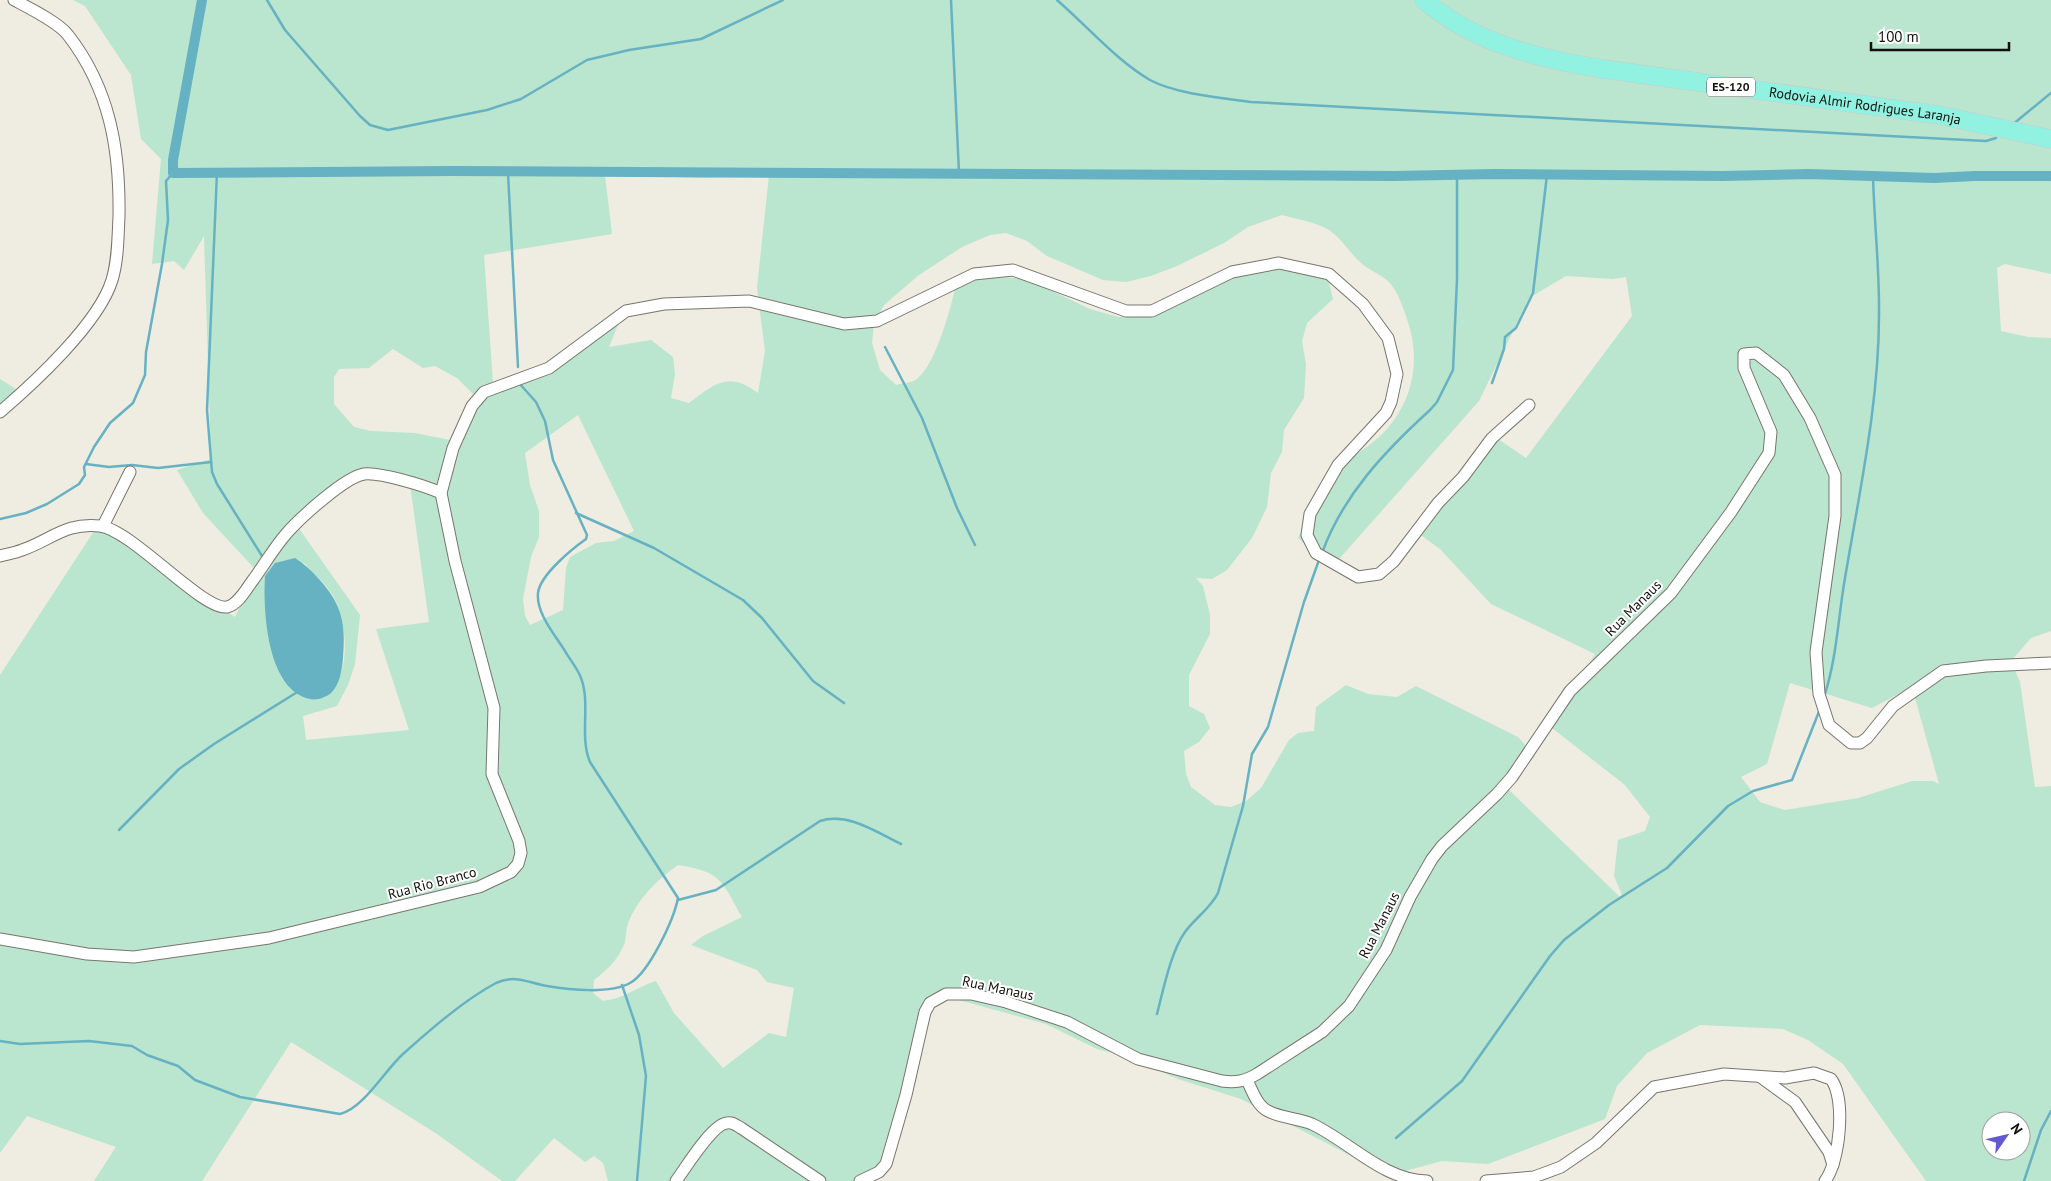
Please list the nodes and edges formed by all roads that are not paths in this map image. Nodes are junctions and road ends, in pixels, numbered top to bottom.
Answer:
1 (14, 0) edge
2 (1424, 0) edge
3 (2051, 139) edge
4 (1529, 405) dead end
5 (0, 412) edge
6 (130, 472) dead end
7 (441, 493) junction
8 (103, 526) junction
9 (0, 556) edge
10 (2051, 663) edge
11 (0, 939) edge
12 (1762, 1078) junction
13 (1247, 1080) junction
14 (1833, 1165) junction
15 (676, 1181) edge
16 (820, 1181) edge
17 (860, 1181) edge
18 (1427, 1181) edge
19 (1486, 1181) edge
20 (1825, 1181) edge

1 - 5 street
2 - 3 main road, Rodovia Almir Rodrigues Laranja / ES-120
4 - 7 street
6 - 8 street
7 - 8 street
7 - 11 street, Rua Rio Branco
8 - 9 street
10 - 13 street, Rua Manaus
12 - 14 street
12 - 14 street
12 - 19 street
13 - 17 street, Rua Manaus
13 - 18 street
14 - 20 street
15 - 16 street

